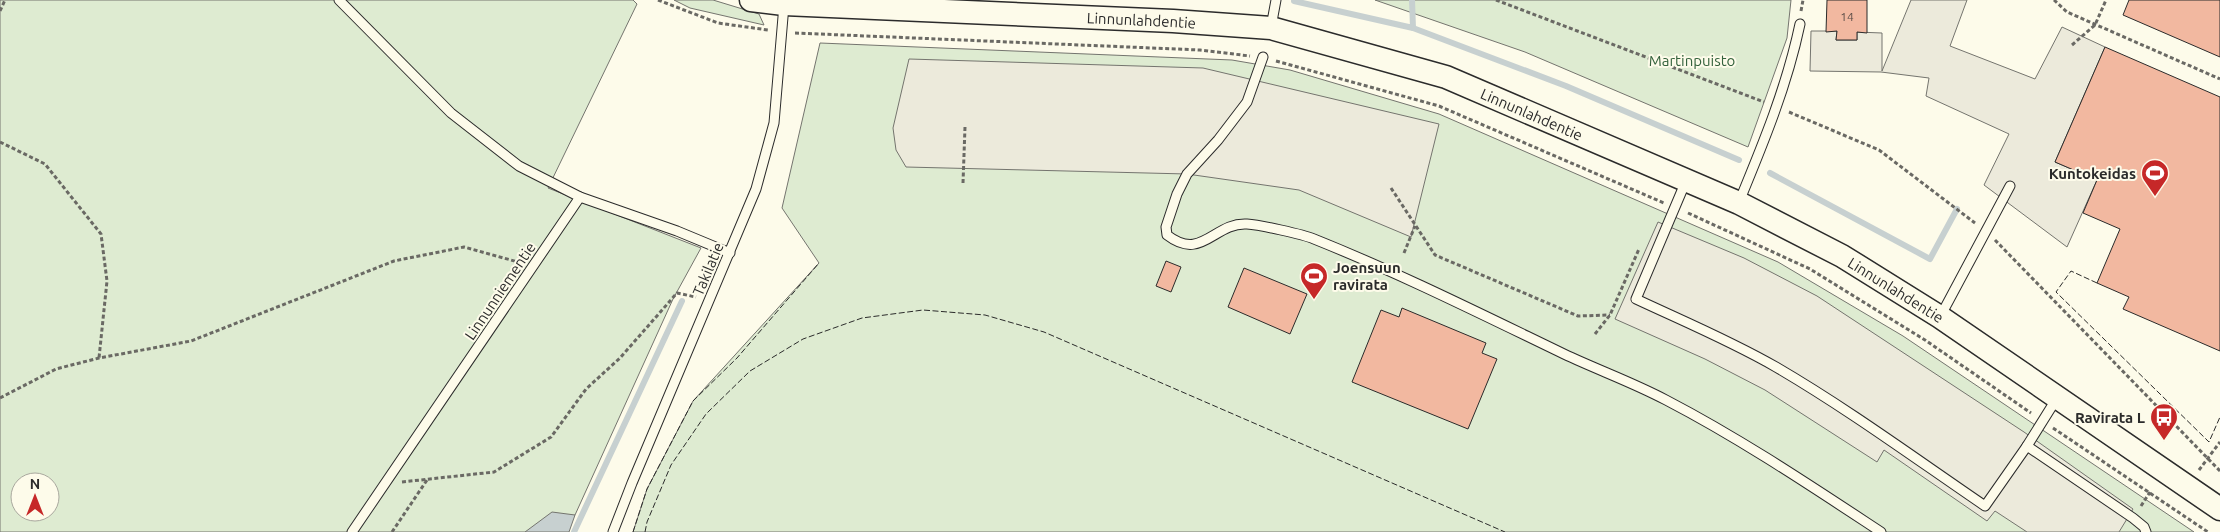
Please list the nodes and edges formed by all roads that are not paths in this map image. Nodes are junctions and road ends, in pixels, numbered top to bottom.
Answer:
1 (339, 0) edge
2 (751, 0) edge
3 (1276, 0) edge
4 (784, 4) junction
5 (1800, 24) dead end
6 (1271, 28) junction
7 (1263, 57) road end
8 (1686, 181) junction
9 (2010, 186) dead end
10 (580, 197) junction
11 (1739, 203) junction
12 (730, 253) junction
13 (1940, 317) junction
14 (2058, 397) junction
15 (2027, 446) junction
16 (2220, 510) edge
17 (352, 532) edge
18 (613, 532) edge
19 (1881, 532) edge
20 (2146, 532) edge

1 - 10 lane
2 - 4 street, Linnunlahdentie
3 - 6 lane
4 - 6 street, Linnunlahdentie
4 - 12 lane, Takilatie
5 - 11 lane
6 - 8 street, Linnunlahdentie
7 - 19 lane
8 - 11 street, Linnunlahdentie
8 - 15 lane
9 - 13 lane
10 - 12 lane
10 - 17 lane, Linnunniementie
11 - 13 street, Linnunlahdentie
12 - 18 lane, Takilatie
13 - 14 street, Linnunlahdentie
14 - 15 lane
14 - 16 street, Linnunlahdentie
15 - 20 lane

